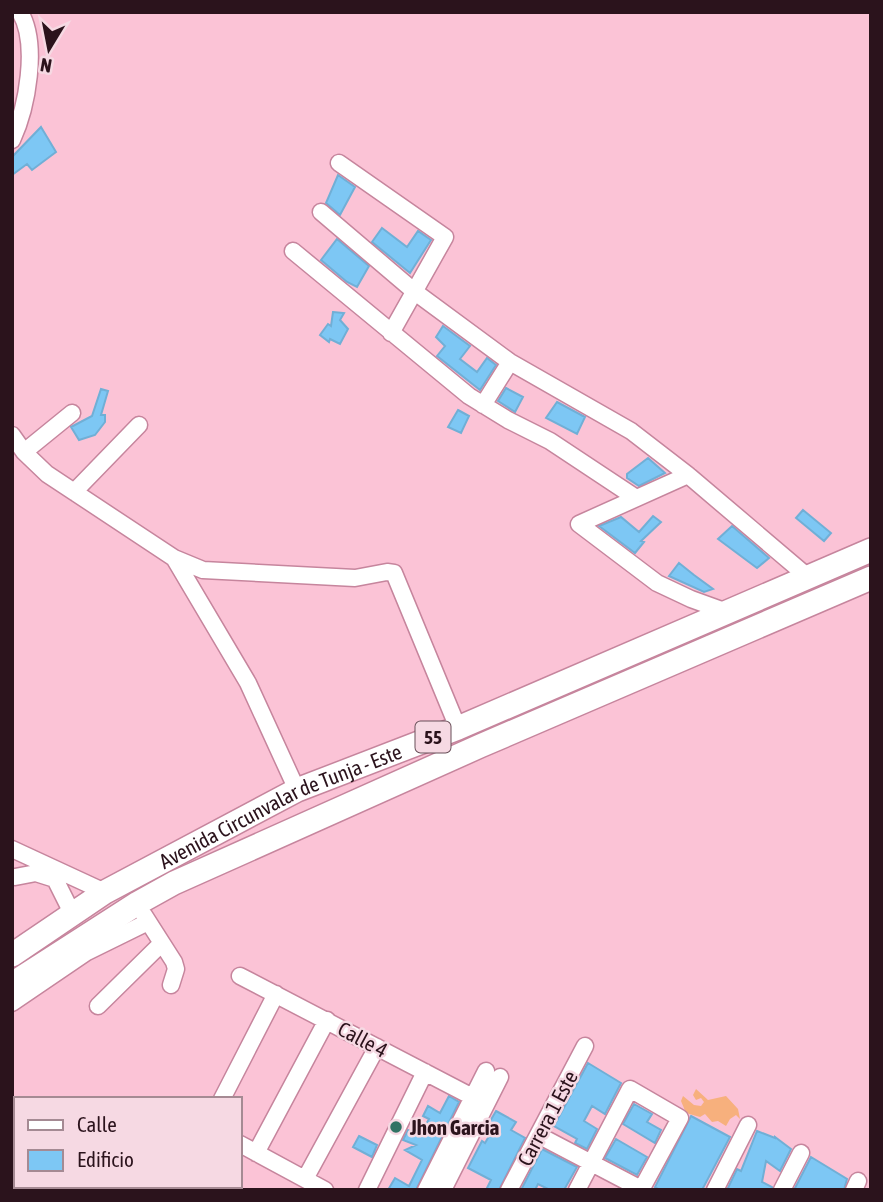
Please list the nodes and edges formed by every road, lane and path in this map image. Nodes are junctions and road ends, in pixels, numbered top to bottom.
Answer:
1 (20, 12) edge
2 (12, 140) edge
3 (338, 163) dead end
4 (321, 212) dead end
5 (292, 251) dead end
6 (415, 292) junction
7 (391, 333) junction
8 (509, 362) junction
9 (483, 405) junction
10 (72, 413) dead end
11 (139, 425) dead end
12 (12, 435) edge
13 (24, 452) junction
14 (688, 474) junction
15 (74, 492) junction
16 (636, 498) junction
17 (871, 550) edge
18 (174, 558) junction
19 (808, 577) junction
20 (871, 578) edge
21 (727, 612) junction
22 (458, 728) junction
23 (297, 790) junction
24 (12, 849) edge
25 (15, 877) dead end
26 (105, 892) junction
27 (72, 913) junction
28 (143, 913) junction
29 (161, 944) junction
30 (16, 962) edge
31 (240, 976) dead end
32 (171, 985) dead end
33 (275, 994) junction
34 (12, 995) edge
35 (12, 1003) edge
36 (98, 1006) dead end
37 (327, 1020) junction
38 (585, 1046) dead end
39 (377, 1047) junction
40 (425, 1072) junction
41 (493, 1074) dead end
42 (223, 1097) edge
43 (480, 1100) junction
44 (748, 1125) dead end
45 (538, 1135) junction
46 (242, 1145) edge
47 (256, 1153) junction
48 (801, 1153) dead end
49 (590, 1162) junction
50 (305, 1179) junction
51 (325, 1190) edge
52 (367, 1190) edge
53 (426, 1190) edge
54 (443, 1190) edge
55 (509, 1190) edge
56 (577, 1190) edge
57 (642, 1190) edge
58 (715, 1190) edge
59 (782, 1190) edge

1 - 2 street
3 - 6 street
4 - 6 street
5 - 7 street
6 - 7 street
6 - 8 street
7 - 9 street
8 - 9 street
8 - 14 street
9 - 16 street
10 - 13 street
11 - 15 street
12 - 13 street
13 - 15 street
14 - 16 street
14 - 19 street
15 - 18 street
16 - 21 street
17 - 19 highway, Avenida Circunvalar de Tunja - Este / 55
18 - 22 street
18 - 23 street
19 - 21 highway, Avenida Circunvalar de Tunja - Este / 55
20 - 28 highway, Avenida Circunvalar de Tunja - Este / 55
21 - 22 highway, Avenida Circunvalar de Tunja - Este / 55
22 - 23 highway, Avenida Circunvalar de Tunja - Este / 55
23 - 26 highway, Avenida Circunvalar de Tunja - Este / 55
24 - 26 street
25 - 27 street
26 - 27 highway, Avenida Circunvalar de Tunja - Este / 55
27 - 30 highway, Avenida Circunvalar de Tunja - Este / 55
28 - 29 street
28 - 30 highway, Avenida Circunvalar de Tunja - Este / 55
28 - 35 street
29 - 32 street
29 - 36 street
30 - 34 street
31 - 33 street, Calle 4
33 - 37 street, Calle 4
33 - 42 street
37 - 39 street, Calle 4
37 - 47 street
38 - 45 street, Carrera 1 Este
39 - 40 street, Calle 4
39 - 50 street
40 - 43 street, Calle 4
40 - 52 street
41 - 43 street
43 - 53 street
43 - 54 street
44 - 58 street
45 - 49 street
45 - 55 street, Carrera 1 Este
46 - 47 street
47 - 50 street
48 - 59 street
49 - 56 street
49 - 57 street
49 - 57 street
50 - 51 street

